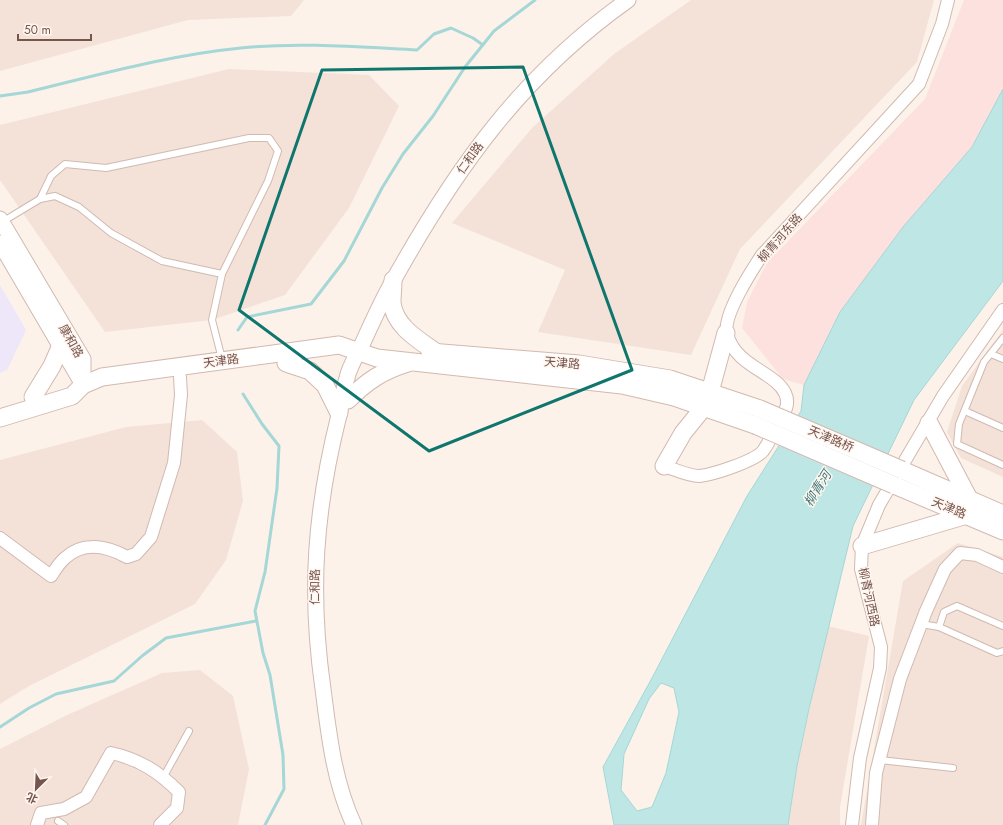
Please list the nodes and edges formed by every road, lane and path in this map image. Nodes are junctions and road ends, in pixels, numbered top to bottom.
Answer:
1 (618, 0) edge
2 (628, 0) edge
3 (948, 0) edge
4 (40, 199) junction
5 (1, 221) edge
6 (0, 243) edge
7 (222, 274) junction
8 (394, 280) junction
9 (1003, 310) edge
10 (726, 333) junction
11 (1003, 338) edge
12 (61, 345) junction
13 (358, 352) junction
14 (437, 353) junction
15 (991, 354) junction
16 (1003, 359) edge
17 (223, 361) junction
18 (412, 362) junction
19 (286, 363) junction
20 (180, 377) junction
21 (84, 385) junction
22 (33, 397) junction
23 (707, 400) junction
24 (0, 407) edge
25 (344, 407) junction
26 (965, 411) junction
27 (757, 417) joint
28 (0, 418) edge
29 (929, 422) junction
30 (1003, 428) edge
31 (1003, 465) edge
32 (664, 466) joint
33 (898, 477) joint
34 (968, 507) junction
35 (1003, 514) edge
36 (1003, 531) edge
37 (0, 538) edge
38 (862, 546) junction
39 (1003, 567) edge
40 (920, 624) junction
41 (1003, 626) edge
42 (939, 628) junction
43 (1003, 651) edge
44 (189, 731) dead end
45 (880, 760) junction
46 (953, 768) dead end
47 (164, 776) junction
48 (350, 824) edge
49 (37, 825) edge
50 (160, 825) edge
51 (852, 825) edge
52 (872, 825) edge

1 - 13 street, 仁和路
2 - 8 street, 仁和路
3 - 10 street, 柳青河东路
4 - 5 lane
4 - 7 lane
4 - 7 lane
5 - 21 street, 康和路
6 - 12 street, 康和路
7 - 17 lane
8 - 13 street, 仁和路
8 - 14 main road
9 - 29 street, 柳青河西路
10 - 23 main road
10 - 32 street
11 - 15 lane
12 - 21 street, 康和路
12 - 22 main road
13 - 14 main road, 天津路
13 - 17 main road, 天津路
13 - 18 main road, 天津路
13 - 19 main road, 天津路
13 - 25 street, 仁和路
14 - 23 main road, 天津路
15 - 16 lane
15 - 26 lane
17 - 21 main road, 天津路
18 - 23 main road, 天津路
18 - 25 main road
19 - 20 main road, 天津路
19 - 25 main road
20 - 21 main road, 天津路
20 - 37 street
21 - 22 main road, 天津路
21 - 28 main road, 天津路
22 - 24 main road, 天津路
23 - 27 main road, 天津路
23 - 32 main road
25 - 48 street, 仁和路
26 - 30 lane
26 - 31 lane
27 - 33 main road, 天津路桥, bridge
29 - 34 main road
29 - 38 street, 柳青河西路
33 - 34 main road, 天津路
34 - 35 main road, 天津路
34 - 36 main road, 天津路
34 - 38 main road
38 - 51 street, 柳青河西路
39 - 40 street
40 - 42 lane
40 - 45 street
41 - 42 lane
42 - 43 lane
44 - 47 lane
45 - 46 lane
45 - 52 street
47 - 49 street
47 - 50 street

